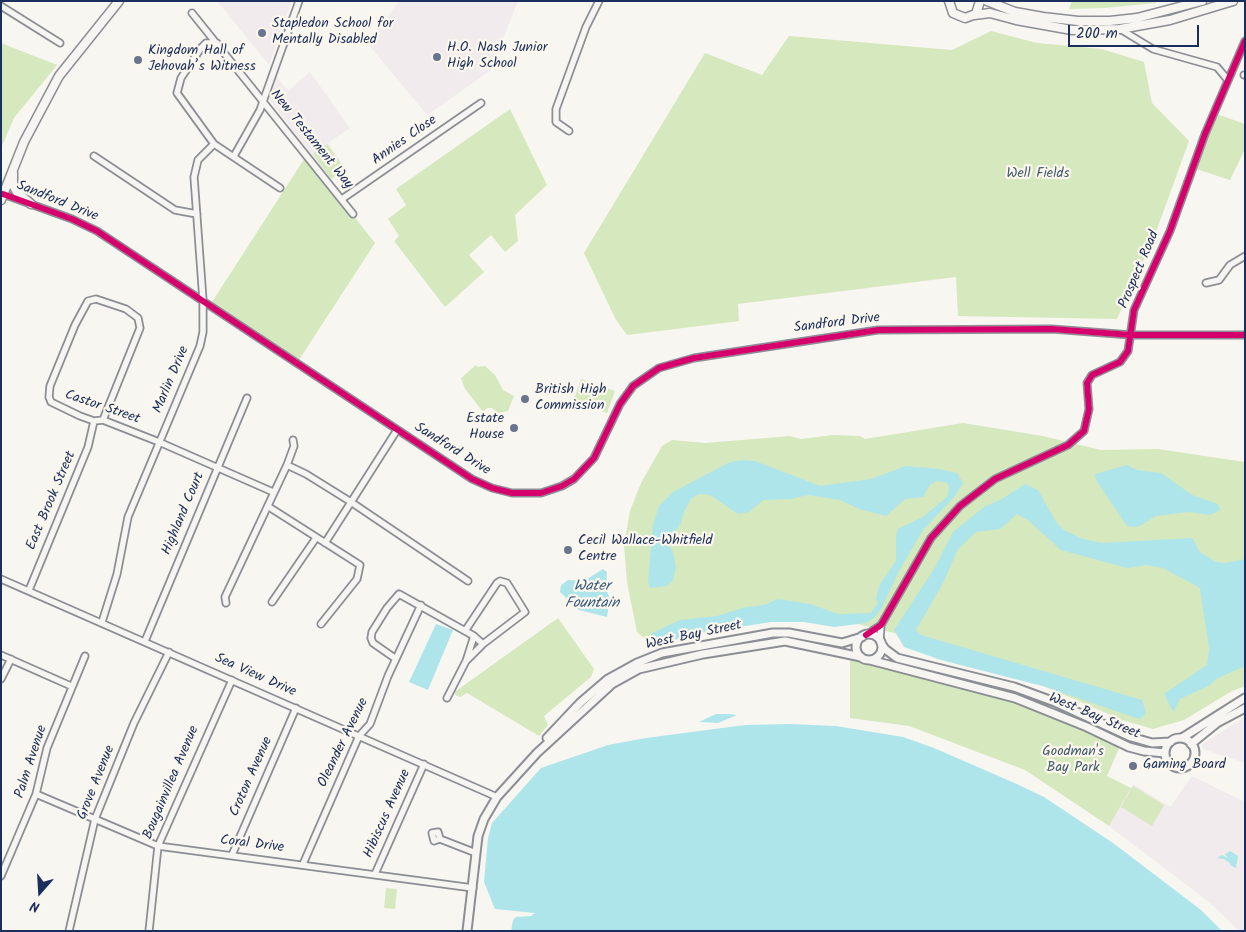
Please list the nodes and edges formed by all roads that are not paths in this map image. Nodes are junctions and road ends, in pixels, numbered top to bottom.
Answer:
1 (120, 1) edge
2 (299, 1) edge
3 (599, 1) edge
4 (980, 1) edge
5 (987, 1) edge
6 (1202, 1) edge
7 (1233, 1) edge
8 (949, 3) edge
9 (1, 6) edge
10 (192, 13) dead end
11 (974, 15) junction
12 (1120, 30) junction
13 (1245, 41) edge
14 (216, 42) junction
15 (60, 43) dead end
16 (1227, 79) junction
17 (263, 100) junction
18 (482, 103) dead end
19 (569, 131) dead end
20 (214, 144) junction
21 (94, 156) dead end
22 (234, 156) junction
23 (13, 168) junction
24 (280, 188) dead end
25 (2, 197) edge
26 (342, 199) junction
27 (31, 204) junction
28 (196, 214) junction
29 (353, 214) dead end
30 (1245, 256) edge
31 (1206, 283) dead end
32 (203, 300) junction
33 (1131, 335) junction
34 (1245, 335) edge
35 (247, 398) dead end
36 (103, 420) junction
37 (94, 421) junction
38 (397, 430) junction
39 (293, 440) dead end
40 (159, 442) junction
41 (287, 465) junction
42 (217, 468) junction
43 (273, 492) junction
44 (351, 502) junction
45 (269, 507) junction
46 (316, 538) junction
47 (325, 542) junction
48 (1, 579) edge
49 (468, 581) dead end
50 (29, 590) junction
51 (272, 602) dead end
52 (226, 603) dead end
53 (421, 605) junction
54 (102, 622) junction
55 (321, 624) dead end
56 (881, 625) junction
57 (465, 631) junction
58 (474, 636) junction
59 (864, 636) junction
60 (145, 641) junction
61 (880, 642) junction
62 (484, 644) junction
63 (169, 652) junction
64 (1, 655) edge
65 (85, 656) dead end
66 (861, 657) junction
67 (10, 659) junction
68 (396, 659) junction
69 (870, 660) junction
70 (466, 661) junction
71 (1, 679) edge
72 (232, 680) junction
73 (71, 686) junction
74 (447, 698) dead end
75 (1245, 698) edge
76 (296, 708) junction
77 (1245, 708) edge
78 (359, 736) junction
79 (1182, 738) junction
80 (1170, 742) junction
81 (1192, 744) junction
82 (537, 753) junction
83 (1165, 753) junction
84 (424, 764) junction
85 (36, 794) junction
86 (497, 797) junction
87 (95, 819) junction
88 (440, 839) dead end
89 (158, 846) junction
90 (476, 853) junction
91 (232, 856) junction
92 (303, 864) junction
93 (375, 874) junction
94 (1, 876) edge
95 (473, 888) junction
96 (69, 931) edge
97 (149, 931) edge
98 (467, 931) edge

1 - 23 highway
2 - 17 street
3 - 19 street
4 - 11 highway
5 - 6 highway
7 - 12 highway
8 - 11 highway
9 - 15 street
10 - 14 street, New Testament Way
11 - 12 highway
12 - 16 street
13 - 16 street, Prospect Road
14 - 17 street, New Testament Way
14 - 20 street
16 - 33 street, Prospect Road
17 - 22 street
17 - 26 street, New Testament Way
18 - 26 street, Annies Close
20 - 22 street
20 - 28 street, Marlin Drive
21 - 28 street
22 - 24 street
23 - 25 highway
23 - 27 highway
25 - 27 street, Sandford Drive
26 - 29 street, New Testament Way
27 - 32 street, Sandford Drive
28 - 32 street, Marlin Drive
30 - 31 street
32 - 38 street, Sandford Drive
32 - 40 street, Marlin Drive
33 - 34 street, Sandford Drive
33 - 38 street, Sandford Drive
33 - 56 street, Prospect Road
35 - 42 street, Highland Court
36 - 37 street, Castor Street
36 - 37 street, Castor Street
36 - 40 street, Castor Street
37 - 50 street, East Brook Street
38 - 44 street
39 - 41 street
40 - 42 street, Castor Street
40 - 54 street, Marlin Drive
41 - 43 street
41 - 44 street
42 - 43 street, Castor Street
42 - 60 street, Highland Court
43 - 45 street
44 - 47 street
44 - 49 street
45 - 46 street
45 - 52 street
46 - 47 street
46 - 51 street
47 - 55 street
48 - 50 street, Sea View Drive
50 - 54 street, Sea View Drive
53 - 57 street
53 - 68 street, Oleander Avenue
53 - 68 street
54 - 60 street, Sea View Drive
56 - 59 street, Prospect Road
56 - 61 street, Prospect Road
57 - 58 street
57 - 62 street
58 - 62 street
58 - 70 street
59 - 61 main road
59 - 66 main road
59 - 82 main road, West Bay Street
60 - 63 street, Sea View Drive
61 - 69 main road
61 - 80 main road, West Bay Street
62 - 70 street
63 - 72 street, Sea View Drive
63 - 87 street, Grove Avenue
64 - 67 street
65 - 73 street, Palm Avenue
66 - 69 main road
66 - 82 main road, West Bay Street
67 - 71 street
67 - 73 street
68 - 78 street, Oleander Avenue
69 - 83 main road, West Bay Street
70 - 74 street
72 - 76 street, Sea View Drive
72 - 89 street, Bougainvillea Avenue
73 - 85 street, Palm Avenue
75 - 79 main road
76 - 78 street, Sea View Drive
76 - 91 street, Croton Avenue
77 - 81 main road
78 - 84 street, Sea View Drive
78 - 92 street, Oleander Avenue
79 - 80 main road
79 - 81 main road
80 - 83 main road
81 - 83 main road
82 - 86 main road, West Bay Street
84 - 86 street, Sea View Drive
84 - 93 street, Hibiscus Avenue
85 - 87 street, Coral Drive
85 - 94 street, Palm Avenue
86 - 90 main road, West Bay Street
87 - 89 street, Coral Drive
87 - 96 street, Grove Avenue
88 - 90 street
89 - 91 street, Coral Drive
89 - 97 street, Bougainvillea Avenue
90 - 95 main road, West Bay Street
91 - 92 street, Coral Drive
92 - 93 street, Coral Drive
93 - 95 street, Coral Drive
95 - 98 main road, West Bay Street

